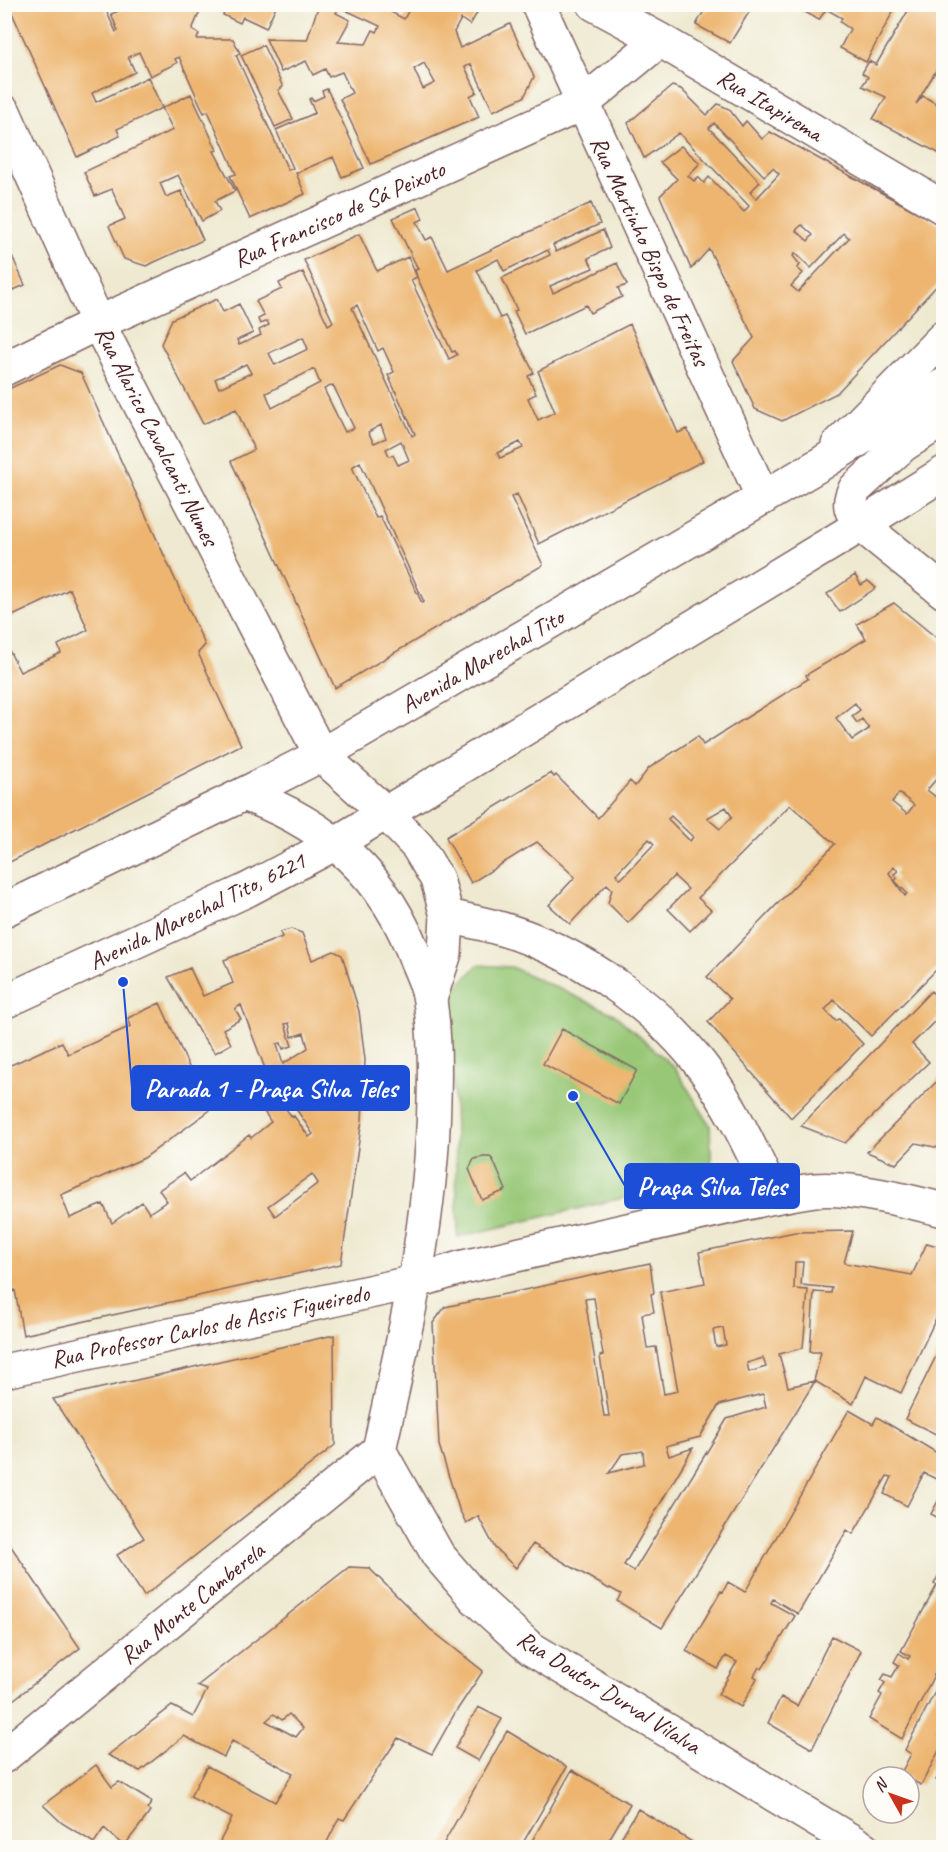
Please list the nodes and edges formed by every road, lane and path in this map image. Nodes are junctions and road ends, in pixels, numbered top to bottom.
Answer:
1 (538, 4) edge
2 (594, 4) edge
3 (660, 40) junction
4 (582, 104) junction
5 (4, 112) edge
6 (944, 208) edge
7 (98, 323) junction
8 (944, 337) edge
9 (4, 369) edge
10 (944, 385) edge
11 (944, 419) edge
12 (819, 465) junction
13 (944, 473) edge
14 (763, 498) junction
15 (861, 525) junction
16 (944, 592) edge
17 (321, 755) junction
18 (244, 794) junction
19 (386, 813) junction
20 (336, 843) junction
21 (4, 910) edge
22 (447, 916) junction
23 (430, 999) junction
24 (4, 1002) edge
25 (774, 1197) junction
26 (944, 1210) edge
27 (415, 1282) junction
28 (4, 1371) edge
29 (379, 1450) junction
30 (4, 1756) edge
31 (863, 1848) edge

1 - 4 main road, Rua Martinho Bispo de Freitas
2 - 3 main road, Rua Itapirema
3 - 4 main road, Rua Francisco de Sá Peixoto
3 - 6 main road, Rua Itapirema
4 - 7 main road, Rua Francisco de Sá Peixoto
4 - 14 main road, Rua Martinho Bispo de Freitas
5 - 7 main road, Rua Alarico Cavalcanti Numes
7 - 9 main road, Rua Francisco de Sá Peixoto
7 - 17 main road, Rua Alarico Cavalcanti Numes
8 - 12 main road
10 - 12 main road, Avenida Marechal Tito
11 - 15 main road
12 - 14 main road, Avenida Marechal Tito
13 - 15 main road
14 - 17 main road, Avenida Marechal Tito
15 - 16 main road
15 - 19 main road
17 - 18 main road, Avenida Marechal Tito
17 - 19 main road
18 - 20 main road
18 - 21 main road, Avenida Marechal Tito
19 - 20 main road, Avenida Marechal Tito, 6221
19 - 22 main road
20 - 23 main road
20 - 24 main road, Avenida Marechal Tito, 6221
22 - 23 main road
22 - 25 main road
23 - 27 main road
25 - 26 main road, Rua Professor Carlos de Assis Figueiredo
25 - 27 main road, Rua Professor Carlos de Assis Figueiredo
27 - 28 main road, Rua Professor Carlos de Assis Figueiredo
27 - 29 main road
29 - 30 main road, Rua Monte Camberela
29 - 31 main road, Rua Doutor Durval Vilalva

